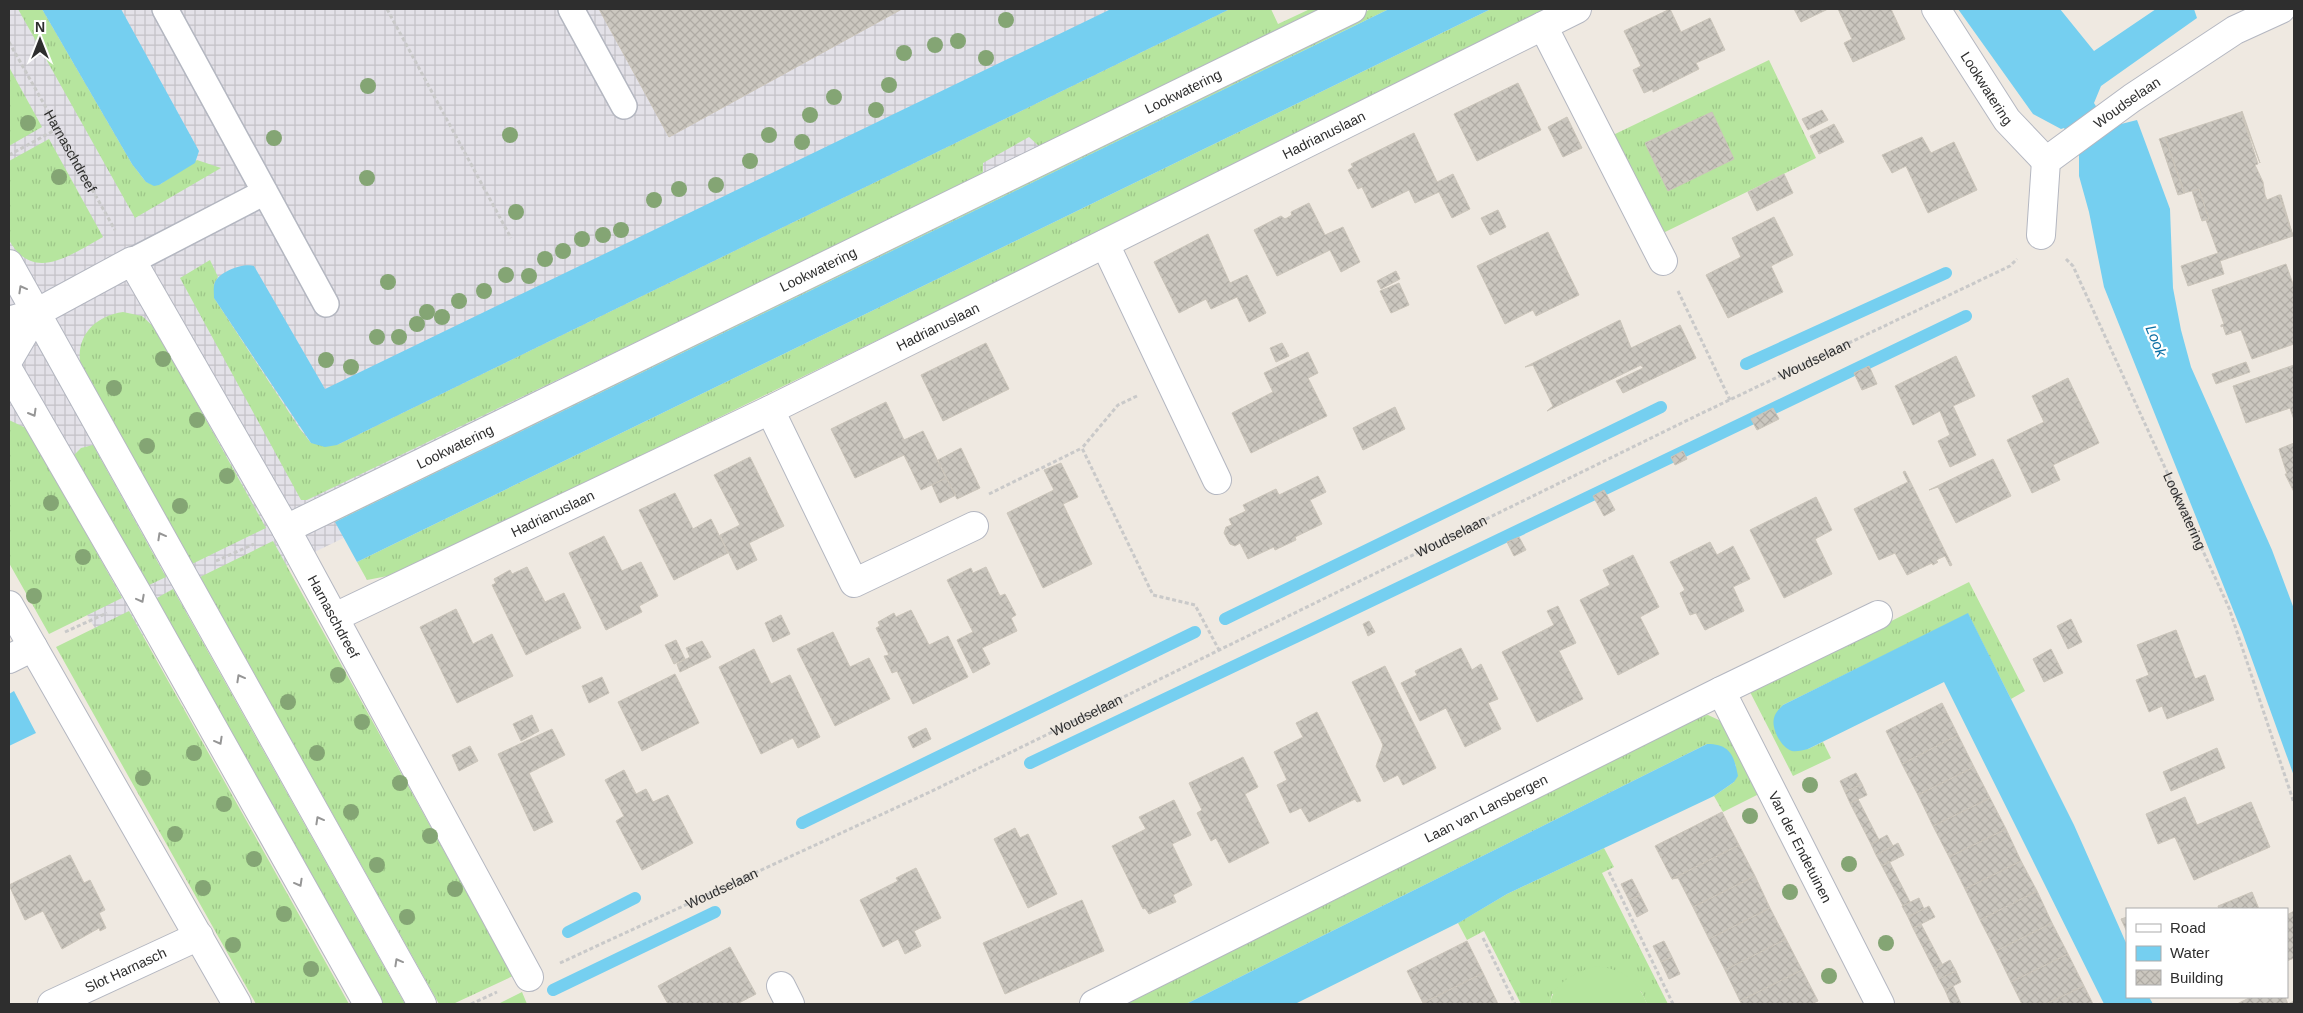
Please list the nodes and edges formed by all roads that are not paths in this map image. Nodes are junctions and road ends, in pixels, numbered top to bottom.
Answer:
1 (165, 9) edge
2 (571, 9) edge
3 (1352, 9) edge
4 (1577, 9) edge
5 (1936, 9) edge
6 (2281, 9) edge
7 (1543, 26) junction
8 (624, 106) dead end
9 (2054, 155) junction
10 (265, 192) junction
11 (2041, 235) road end
12 (1105, 244) junction
13 (132, 261) junction
14 (1663, 261) road end
15 (9, 264) edge
16 (326, 304) dead end
17 (36, 313) junction
18 (9, 321) edge
19 (9, 358) edge
20 (9, 371) edge
21 (770, 410) junction
22 (1217, 480) dead end
23 (974, 526) road end
24 (286, 529) junction
25 (9, 605) edge
26 (1878, 615) dead end
27 (335, 617) junction
28 (21, 653) edge
29 (1721, 691) junction
30 (199, 936) junction
31 (529, 977) road end
32 (52, 1004) edge
33 (237, 1004) edge
34 (368, 1004) edge
35 (422, 1004) edge
36 (1094, 1004) edge
37 (1880, 1004) edge

1 - 10 lane
2 - 8 lane
3 - 24 street, Lookwatering
4 - 7 street, Hadrianuslaan
5 - 9 street, Lookwatering
6 - 9 street, Woudselaan
7 - 12 street, Hadrianuslaan
7 - 14 street
9 - 11 street
10 - 13 lane
10 - 16 lane
12 - 21 street, Hadrianuslaan
12 - 22 street
13 - 17 street
13 - 24 street, Harnaschdreef
17 -> 15 street
17 - 18 street
17 - 19 street
35 -> 17 street
20 -> 34 street
21 - 23 street
21 - 27 street, Hadrianuslaan
24 - 27 street, Harnaschdreef
25 - 28 street
26 - 29 street, Laan van Lansbergen
27 - 31 street, Harnaschdreef
28 - 30 street
29 - 36 street, Laan van Lansbergen
29 - 37 street, Van der Endetuinen
30 - 32 street, Slot Harnasch
30 - 33 street

